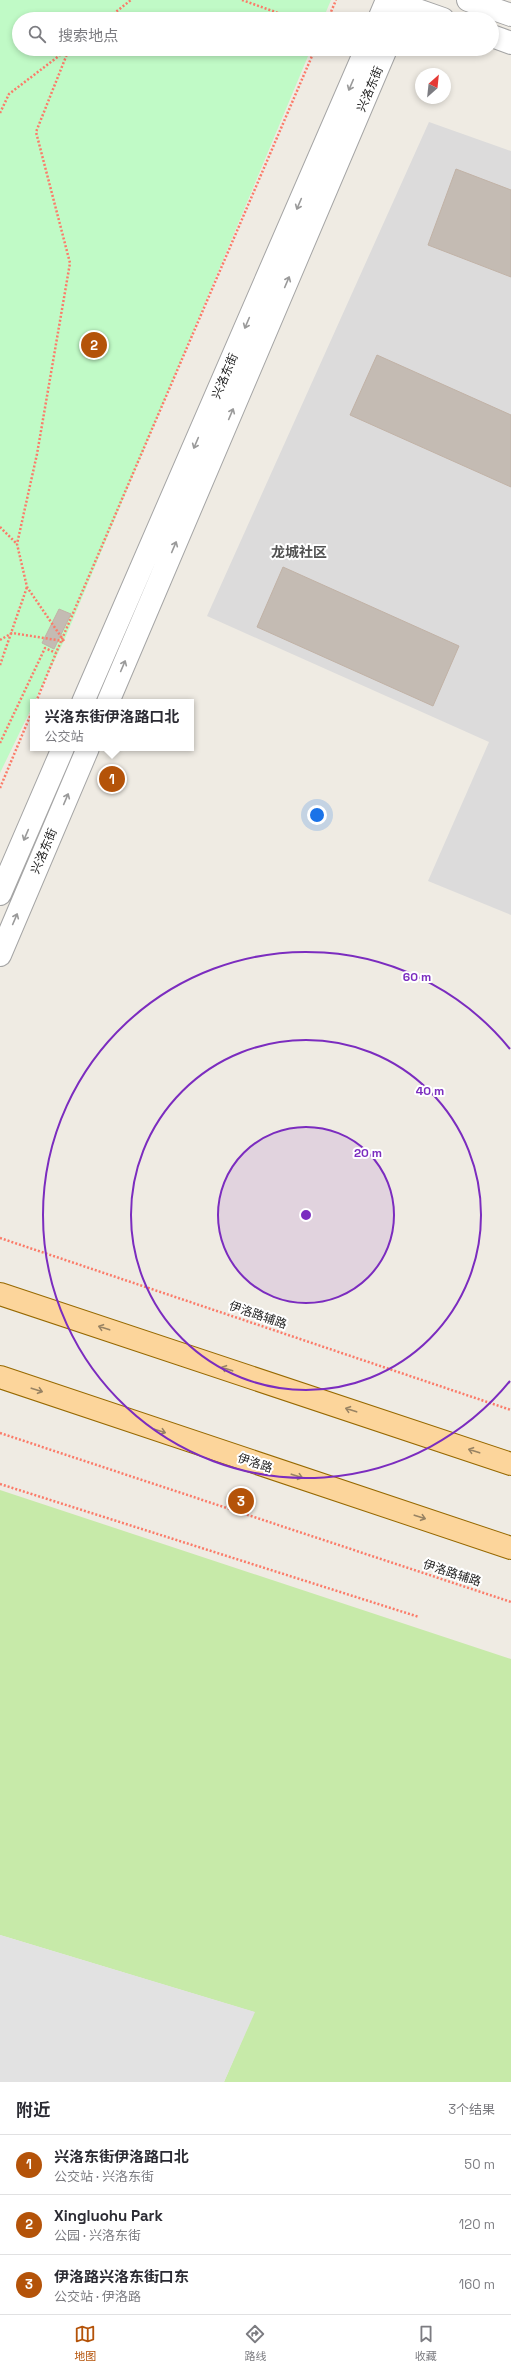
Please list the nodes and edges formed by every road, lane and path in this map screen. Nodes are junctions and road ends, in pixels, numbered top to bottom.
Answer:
1 (131, 0) edge
2 (242, 0) edge
3 (336, 0) edge
4 (468, 0) edge
5 (397, 5) edge
6 (116, 12) edge
7 (275, 12) edge
8 (331, 12) edge
9 (388, 12) edge
10 (420, 12) edge
11 (511, 15) edge
12 (499, 39) edge
13 (511, 43) edge
14 (59, 56) edge
15 (65, 56) edge
16 (312, 56) edge
17 (363, 56) edge
18 (383, 56) edge
19 (0, 113) edge
20 (0, 528) edge
21 (17, 544) junction
22 (27, 587) junction
23 (12, 633) junction
24 (0, 640) edge
25 (56, 653) junction
26 (0, 664) edge
27 (37, 699) edge
28 (84, 699) edge
29 (109, 699) edge
30 (30, 716) edge
31 (0, 743) edge
32 (62, 751) edge
33 (87, 751) edge
34 (0, 788) edge
35 (0, 894) edge
36 (0, 955) edge
37 (0, 1238) edge
38 (0, 1294) edge
39 (0, 1377) edge
40 (511, 1410) edge
41 (0, 1433) edge
42 (511, 1464) edge
43 (0, 1484) edge
44 (511, 1548) edge
45 (511, 1602) edge
46 (419, 1617) dead end

1 - 6 path
2 - 7 path
3 - 8 path
4 - 11 street
5 - 9 street
5 - 10 street
12 - 13 street
14 - 19 path
15 - 21 path
16 - 25 path, bridge
17 -> 28 street, 兴洛东街
29 -> 18 street, 兴洛东街
20 - 21 path
21 - 22 path
22 - 23 path
22 - 23 path
23 - 24 path
23 - 26 path
25 - 27 path
25 - 31 path, bridge
30 - 34 path
32 -> 35 street, 兴洛东街
36 -> 33 street, 兴洛东街
37 - 40 path, 伊洛路辅路
42 -> 38 main road
39 -> 44 main road, 伊洛路
41 - 45 path, 伊洛路辅路
43 - 46 path

